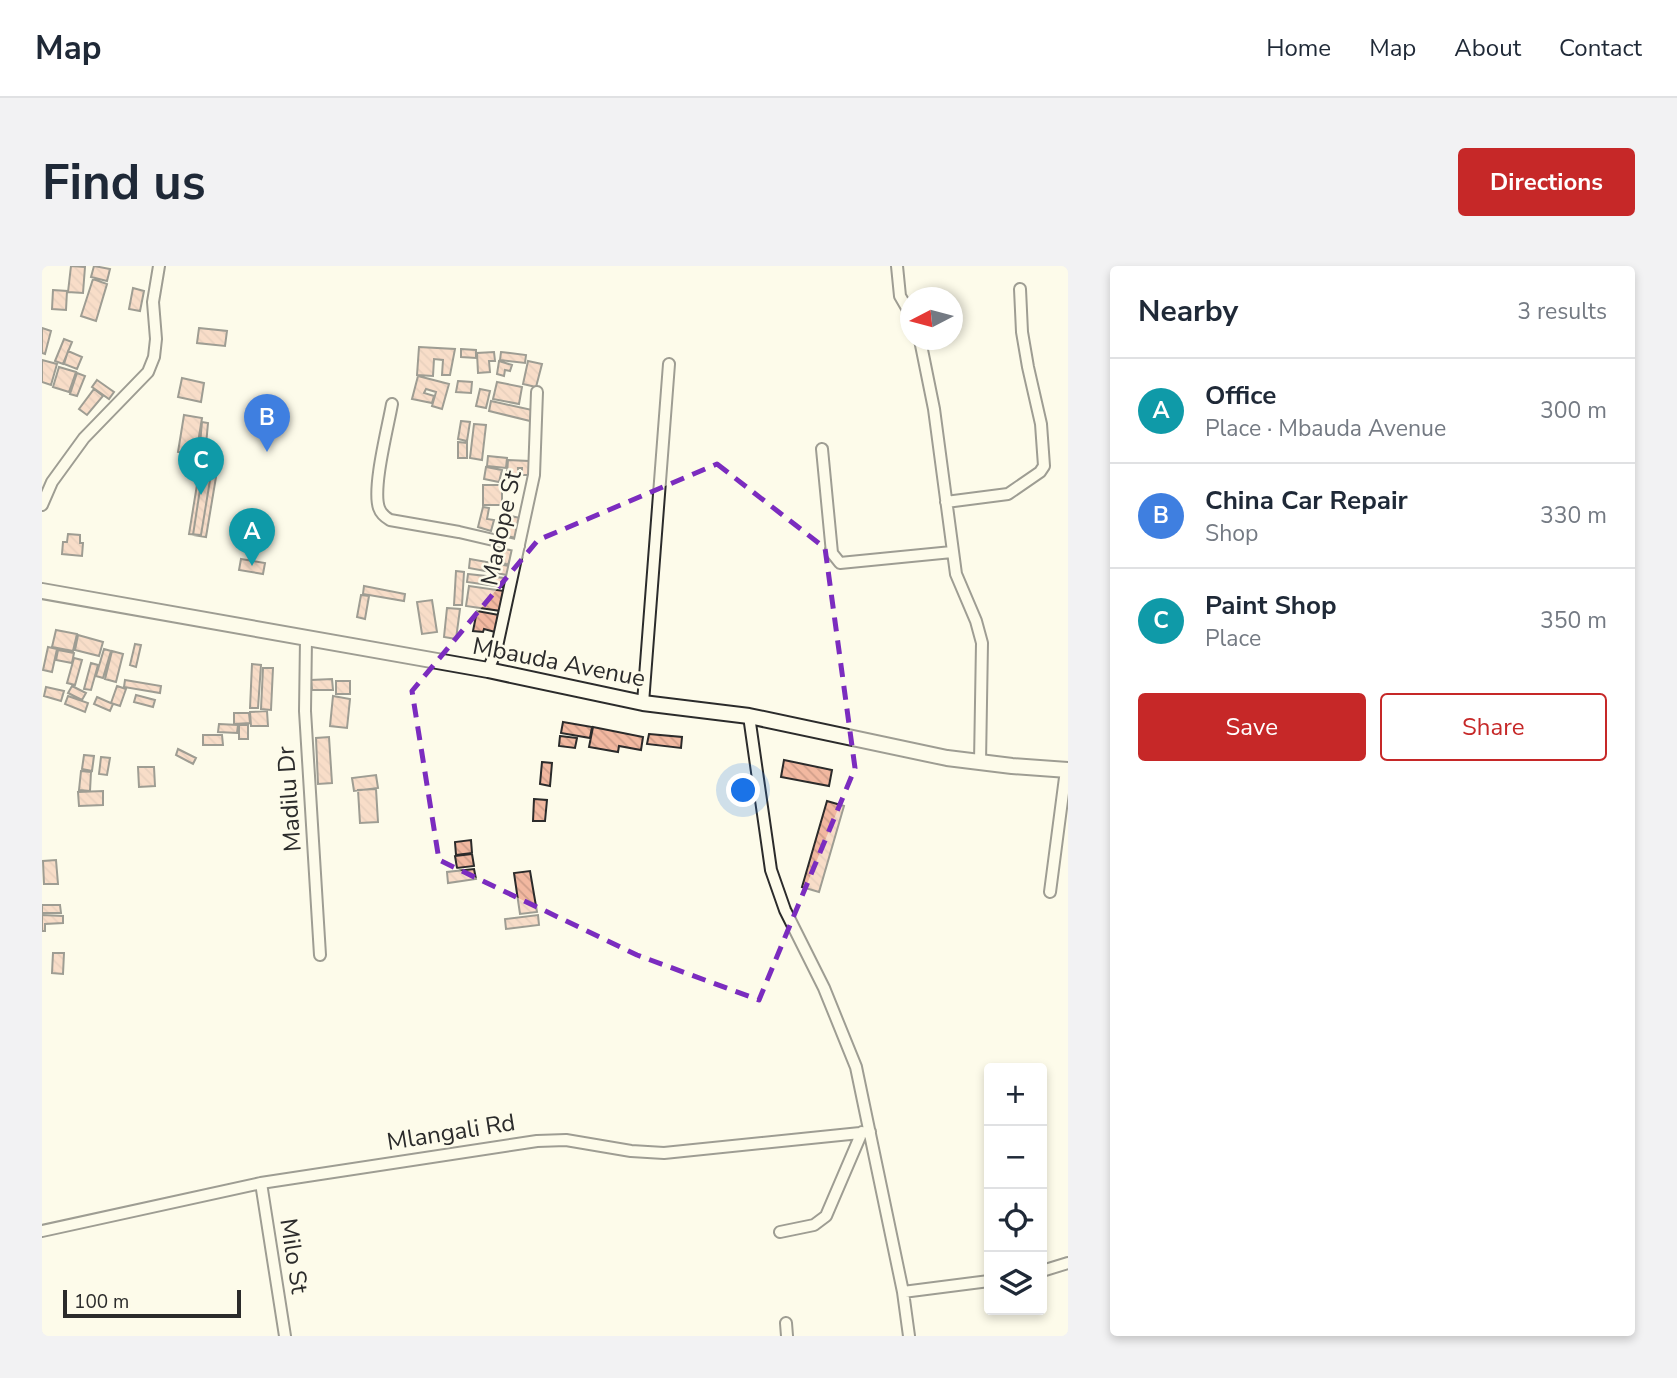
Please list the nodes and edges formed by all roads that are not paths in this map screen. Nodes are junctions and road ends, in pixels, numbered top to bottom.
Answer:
1 (159, 266) edge
2 (897, 266) edge
3 (1020, 289) dead end
4 (900, 296) edge
5 (922, 350) edge
6 (669, 364) dead end
7 (537, 392) dead end
8 (392, 404) dead end
9 (822, 449) dead end
10 (946, 502) junction
11 (42, 505) edge
12 (519, 546) junction
13 (952, 552) junction
14 (42, 590) edge
15 (306, 639) junction
16 (488, 670) junction
17 (643, 703) junction
18 (749, 716) junction
19 (980, 762) junction
20 (1067, 770) edge
21 (1050, 892) dead end
22 (320, 956) dead end
23 (866, 1132) junction
24 (261, 1183) junction
25 (42, 1231) edge
26 (780, 1232) dead end
27 (1068, 1263) edge
28 (1047, 1269) edge
29 (984, 1282) edge
30 (903, 1292) junction
31 (786, 1324) dead end
32 (285, 1336) edge
33 (787, 1336) edge
34 (909, 1336) edge

1 - 11 street
2 - 4 street
3 - 10 street
5 - 10 street
6 - 17 street
7 - 12 street, Madope St
8 - 12 street
9 - 13 street
10 - 13 street
12 - 16 street, Madope St
13 - 19 street
14 - 15 street, Mbauda Avenue
15 - 16 street, Mbauda Avenue
15 - 22 street, Madilu Dr
16 - 17 street, Mbauda Avenue
17 - 18 street, Mbauda Avenue
18 - 19 street, Mbauda Avenue
18 - 23 street
19 - 20 street, Mbauda Avenue
20 - 21 street
23 - 24 street, Mlangali Rd
23 - 26 street
23 - 30 street
24 - 25 street, Mlangali Rd
24 - 32 street, Milo St
27 - 28 street
29 - 30 street
30 - 34 street
31 - 33 street

